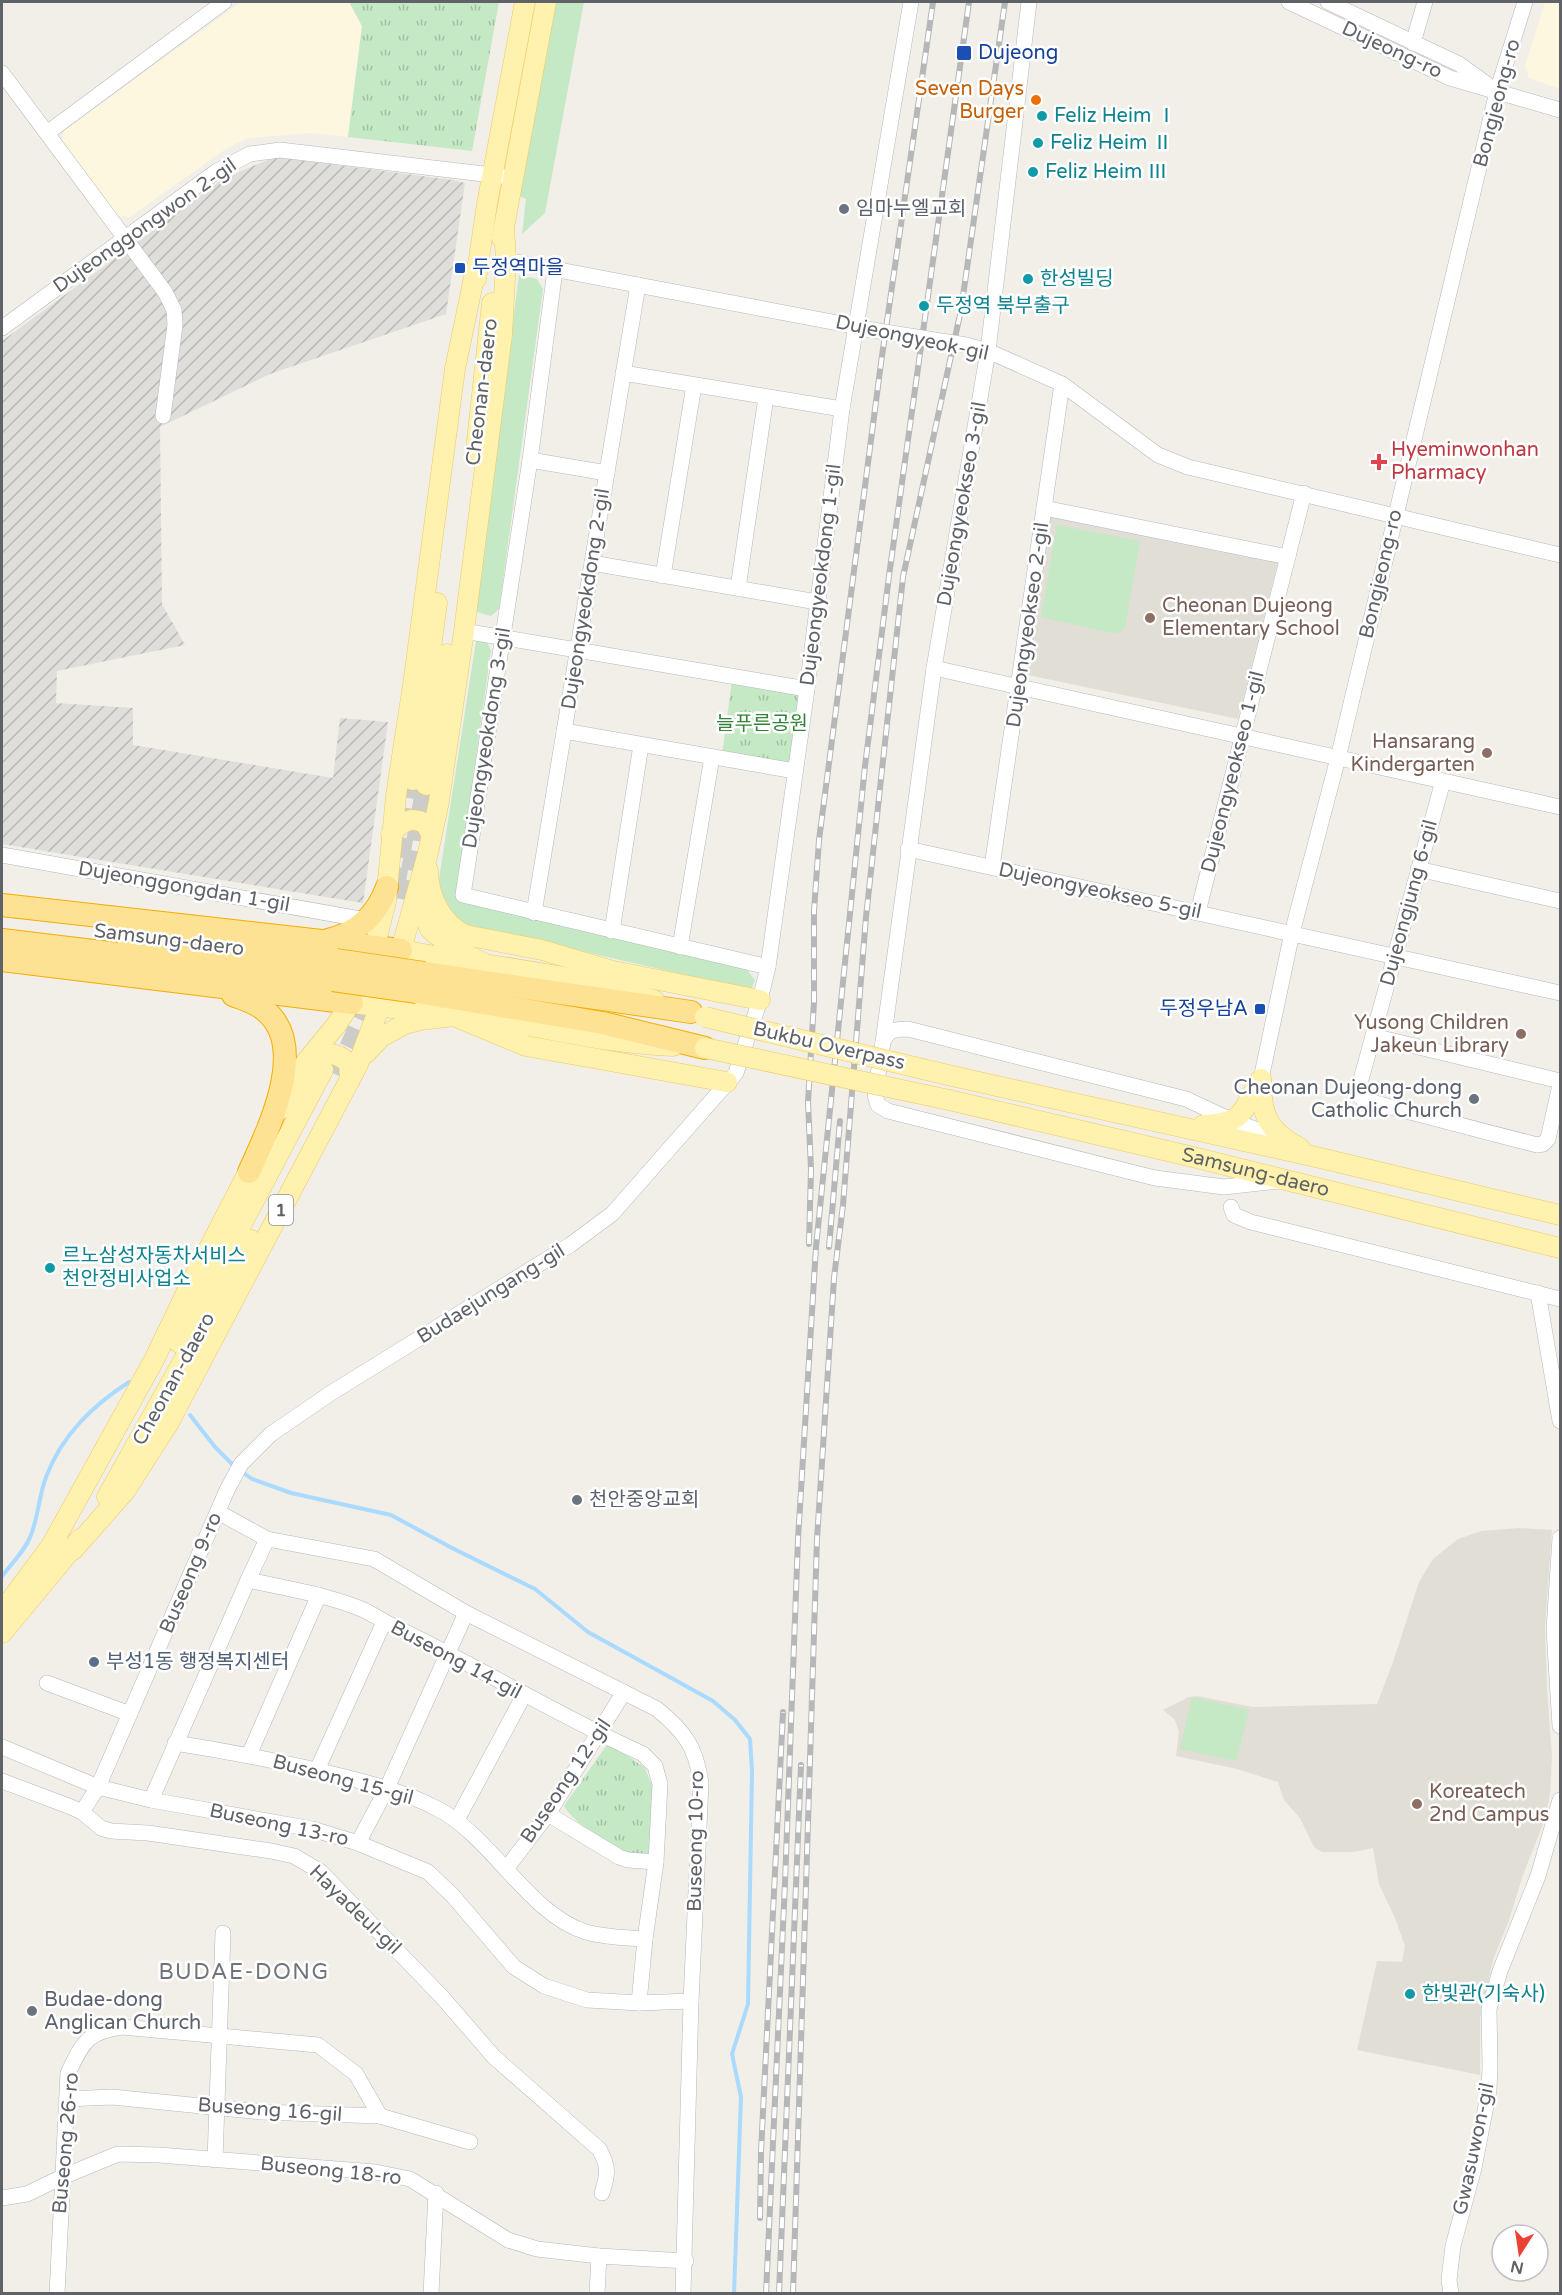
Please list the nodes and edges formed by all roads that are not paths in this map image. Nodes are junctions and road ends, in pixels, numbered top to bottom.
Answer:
1 (224, 2) edge
2 (525, 2) edge
3 (546, 2) edge
4 (911, 2) edge
5 (1029, 2) edge
6 (1289, 2) edge
7 (1328, 2) edge
8 (1425, 2) edge
9 (1525, 2) edge
10 (1413, 43) junction
11 (2, 73) edge
12 (1497, 92) junction
13 (1560, 110) edge
14 (46, 133) junction
15 (492, 175) junction
16 (513, 178) junction
17 (504, 227) junction
18 (125, 239) junction
19 (506, 260) junction
20 (476, 268) junction
21 (555, 270) junction
22 (638, 285) junction
23 (2, 328) edge
24 (861, 328) junction
25 (988, 351) junction
26 (623, 373) junction
27 (1062, 384) junction
28 (694, 385) junction
29 (766, 397) junction
30 (842, 409) junction
31 (163, 416) dead end
32 (530, 460) junction
33 (607, 473) junction
34 (1304, 493) junction
35 (1044, 508) junction
36 (1394, 516) junction
37 (1560, 555) edge
38 (1288, 557) junction
39 (592, 563) junction
40 (663, 576) junction
41 (738, 588) junction
42 (817, 602) junction
43 (464, 631) junction
44 (503, 638) junction
45 (577, 650) junction
46 (934, 668) junction
47 (1019, 687) junction
48 (807, 689) junction
49 (564, 731) junction
50 (1242, 736) junction
51 (641, 744) junction
52 (712, 757) junction
53 (1338, 758) junction
54 (795, 771) junction
55 (1443, 781) junction
56 (396, 795) junction
57 (438, 801) junction
58 (1560, 807) edge
59 (391, 834) junction
60 (430, 844) junction
61 (908, 849) junction
62 (2, 855) edge
63 (992, 867) junction
64 (1418, 869) junction
65 (387, 887) junction
66 (417, 899) junction
67 (1560, 902) edge
68 (2, 905) edge
69 (1198, 912) junction
70 (534, 913) junction
71 (2, 919) edge
72 (366, 920) junction
73 (612, 931) junction
74 (1292, 933) junction
75 (2, 940) edge
76 (321, 941) junction
77 (680, 947) junction
78 (376, 948) junction
79 (401, 950) junction
80 (1395, 956) junction
81 (2, 960) edge
82 (485, 964) junction
83 (768, 967) junction
84 (335, 970) junction
85 (421, 983) junction
86 (213, 986) junction
87 (1560, 993) edge
88 (760, 1000) junction
89 (352, 1003) junction
90 (381, 1006) junction
91 (887, 1006) junction
92 (698, 1014) junction
93 (454, 1016) junction
94 (908, 1029) junction
95 (1372, 1036) junction
96 (883, 1042) junction
97 (705, 1048) junction
98 (335, 1070) junction
99 (952, 1076) joint
100 (731, 1077) junction
101 (1261, 1079) junction
102 (1560, 1083) edge
103 (949, 1100) joint
104 (1233, 1121) junction
105 (1180, 1126) junction
106 (1282, 1139) junction
107 (1316, 1157) junction
108 (249, 1172) junction
109 (1283, 1180) junction
110 (1231, 1207) dead end
111 (1560, 1215) edge
112 (1560, 1248) edge
113 (1538, 1293) junction
114 (1560, 1299) edge
115 (1560, 1421) edge
116 (227, 1490) joint
117 (218, 1512) junction
118 (1560, 1538) edge
119 (267, 1539) junction
120 (50, 1548) junction
121 (248, 1580) junction
122 (319, 1595) junction
123 (2, 1612) edge
124 (466, 1613) junction
125 (384, 1622) junction
126 (2, 1633) edge
127 (450, 1653) junction
128 (47, 1683) dead end
129 (624, 1692) junction
130 (524, 1695) junction
131 (130, 1714) junction
132 (1560, 1726) edge
133 (599, 1734) junction
134 (175, 1743) junction
135 (2, 1747) edge
136 (249, 1755) junction
137 (317, 1770) junction
138 (2, 1781) edge
139 (98, 1787) junction
140 (387, 1788) junction
141 (151, 1800) junction
142 (1560, 1800) edge
143 (82, 1812) junction
144 (548, 1814) junction
145 (457, 1820) junction
146 (358, 1843) junction
147 (657, 1862) junction
148 (507, 1869) junction
149 (223, 1933) dead end
150 (645, 1939) junction
151 (691, 2001) junction
152 (639, 2002) junction
153 (219, 2036) junction
154 (67, 2099) junction
155 (218, 2107) junction
156 (380, 2116) junction
157 (470, 2142) dead end
158 (215, 2160) junction
159 (62, 2177) junction
160 (436, 2193) junction
161 (602, 2193) dead end
162 (2, 2198) edge
163 (599, 2256) junction
164 (686, 2261) junction
165 (57, 2294) edge
166 (431, 2294) edge
167 (597, 2294) edge
168 (684, 2294) edge
169 (1451, 2294) edge

1 - 14 street
2 - 15 main road, Cheonan-daero
3 - 16 main road, Cheonan-daero
4 - 24 street, Dujeongyeokdong 1-gil
5 - 25 street, Dujeongyeokseo 3-gil
6 - 12 street, Dujeong-ro
7 - 10 street, Dujeong-ro
8 - 10 street
9 - 12 street, Bongjeong-ro
10 - 12 street, Dujeong-ro
11 - 14 street
12 - 13 street, Dujeong-ro
12 - 36 street, Bongjeong-ro
14 - 18 street
15 - 16 street, Dujeonggongwon 2-gil
15 - 18 street, Dujeonggongwon 2-gil
15 - 20 main road, Cheonan-daero
16 - 17 main road, Cheonan-daero
17 - 19 main road
17 - 20 main road, Cheonan-daero
18 - 23 street, Dujeonggongwon 2-gil
18 - 31 street
19 - 21 street, Dujeongyeok-gil
19 - 43 main road
20 - 56 main road
21 - 22 street, Dujeongyeok-gil
21 - 32 street, Dujeongyeokdong 3-gil
22 - 24 street, Dujeongyeok-gil
22 - 26 street, Dujeongyeokdong 2-gil
24 - 25 street, Dujeongyeok-gil, bridge
24 - 30 street, Dujeongyeokdong 1-gil
25 - 27 street, Dujeongyeok-gil
25 - 46 street, Dujeongyeokseo 3-gil
26 - 28 street
26 - 33 street, Dujeongyeokdong 2-gil
27 - 34 street, Dujeongyeok-gil
27 - 35 street, Dujeongyeokseo 2-gil
28 - 29 street
28 - 40 street
29 - 30 street
29 - 41 street
30 - 42 street, Dujeongyeokdong 1-gil
32 - 33 street
32 - 44 street, Dujeongyeokdong 3-gil
33 - 39 street, Dujeongyeokdong 2-gil
34 - 36 street, Dujeongyeok-gil
34 - 38 street, Dujeongyeokseo 1-gil
35 - 38 street
35 - 47 street, Dujeongyeokseo 2-gil
36 - 37 street, Dujeongyeok-gil
36 - 53 street, Bongjeong-ro
38 - 50 street, Dujeongyeokseo 1-gil
39 - 40 street
39 - 45 street, Dujeongyeokdong 2-gil
40 - 41 street
41 - 42 street
42 - 48 street, Dujeongyeokdong 1-gil
43 - 44 street
43 - 57 main road
44 - 45 street
44 - 70 street, Dujeongyeokdong 3-gil
45 - 48 street
45 - 49 street, Dujeongyeokdong 2-gil
46 - 47 street
46 - 61 street, Dujeongyeokseo 3-gil
47 - 50 street
47 - 63 street, Dujeongyeokseo 2-gil
48 - 54 street, Dujeongyeokdong 1-gil
49 - 51 street
49 - 70 street, Dujeongyeokdong 2-gil
50 - 53 street
50 - 69 street, Dujeongyeokseo 1-gil
51 - 52 street
51 - 73 street
52 - 54 street
52 - 77 street
53 - 55 street
53 - 74 street, Bongjeong-ro
54 - 83 street, Dujeongyeokdong 1-gil
55 - 58 street
55 - 64 street, Dujeongjung 6-gil
56 - 57 main road
56 - 59 main road
57 - 60 main road
59 - 60 main road
59 - 65 main road
60 - 66 main road
60 - 88 main road
61 - 63 street, Dujeongyeokseo 5-gil
61 - 91 street, Dujeongyeokseo 3-gil
62 - 72 street, Dujeonggongdan 1-gil
63 - 69 street, Dujeongyeokseo 5-gil
64 - 67 street
64 - 80 street, Dujeongjung 6-gil
65 - 72 highway
65 - 78 main road
66 - 79 main road
66 - 82 main road
68 - 76 highway
69 - 74 street, Dujeongyeokseo 5-gil
70 - 73 street, Dujeongyeokdong 3-gil
71 - 84 highway, Samsung-daero
72 - 76 highway
73 - 77 street, Dujeongyeokdong 3-gil
74 - 80 street, Dujeongyeokseo 5-gil
74 - 101 street, Bongjeong-ro
75 - 84 highway, Samsung-daero
76 - 78 highway
77 - 83 street, Dujeongyeokdong 3-gil
78 - 79 highway
78 - 89 main road
79 - 82 main road, Bukbu Overpass
79 - 90 main road
80 - 87 street, Dujeongyeokseo 5-gil
80 - 95 street, Dujeongjung 6-gil
81 - 86 highway, 1
82 - 92 main road, Bukbu Overpass
83 - 88 street, Dujeongyeokdong 1-gil
84 - 85 highway, bridge
85 - 92 highway
85 - 97 highway
86 - 89 highway
86 - 108 highway, 1
88 - 100 street, Dujeongyeokdong 1-gil
89 - 90 main road
89 - 98 main road
90 - 93 main road
90 - 98 main road, 1
91 - 94 street
91 - 96 street, Dujeongyeokseo 3-gil
92 - 99 main road, Bukbu Overpass, bridge
93 - 97 main road, Bukbu Overpass
93 - 98 main road
93 - 100 main road
94 - 96 street
94 - 104 street
95 - 102 street
95 - 102 street, Dujeongjung 6-gil
96 - 109 street, Dujeongyeokseo 3-gil
97 - 103 main road, Bukbu Overpass, bridge
98 - 108 main road
98 - 120 main road, Cheonan-daero
98 - 126 main road, 1
99 - 105 main road, Samsung-daero
100 - 116 street, Budaejungang-gil
101 - 104 main road
101 - 106 main road
103 - 109 main road, Samsung-daero
104 - 105 main road
104 - 106 street
105 - 107 main road, Samsung-daero
106 - 107 main road
107 - 111 main road, Samsung-daero
108 - 120 main road, 1
109 - 112 main road, Samsung-daero
110 - 113 street
113 - 114 street
113 - 115 street
116 - 117 street, Buseong 9-ro
117 - 119 street, Buseong 10-ro
117 - 131 street, Buseong 9-ro
118 - 132 street
119 - 121 street
119 - 124 street, Buseong 10-ro
120 - 123 main road, Cheonan-daero / 1
121 - 122 street, Buseong 14-gil
121 - 134 street
122 - 125 street, Buseong 14-gil
122 - 136 street
124 - 127 street
124 - 129 street, Buseong 10-ro
125 - 127 street, Buseong 14-gil
125 - 137 street
127 - 130 street, Buseong 14-gil
127 - 140 street
128 - 131 street
129 - 133 street, Buseong 12-gil
129 - 151 street, Buseong 10-ro
130 - 133 street, Buseong 14-gil
130 - 145 street
131 - 139 street, Buseong 9-ro
133 - 144 street, Buseong 12-gil
133 - 147 street, Buseong 14-gil
134 - 136 street, Buseong 15-gil
134 - 141 street
135 - 139 street, Buseong 13-ro
136 - 137 street, Buseong 15-gil
137 - 140 street, Buseong 15-gil
138 - 143 street, Hayadeul-gil
139 - 141 street, Buseong 13-ro
139 - 143 street, Buseong 9-ro
140 - 145 street, Buseong 15-gil
140 - 146 street
141 - 146 street, Buseong 13-ro
142 - 169 street, Gwasuwon-gil
143 - 161 street, Hayadeul-gil
144 - 147 street
144 - 148 street, Buseong 12-gil
145 - 148 street, Buseong 15-gil
146 - 152 street, Buseong 13-ro
147 - 150 street, Buseong 14-gil
148 - 150 street, Buseong 15-gil
149 - 153 street
150 - 152 street, Buseong 14-gil
151 - 152 street, Buseong 13-ro
151 - 164 street, Buseong 10-ro
153 - 154 street, Buseong 26-ro
153 - 155 street
153 - 156 street, Buseong 26-ro
154 - 155 street, Buseong 16-gil
154 - 159 street, Buseong 26-ro
155 - 156 street, Buseong 16-gil
155 - 158 street
156 - 157 street, Buseong 16-gil
158 - 159 street, Buseong 18-ro
158 - 160 street, Buseong 18-ro
159 - 162 street, Buseong 18-ro
159 - 165 street, Buseong 26-ro
160 - 163 street, Buseong 18-ro
160 - 166 street
163 - 164 street, Buseong 18-ro
163 - 167 street
164 - 168 street, Buseong 10-ro

